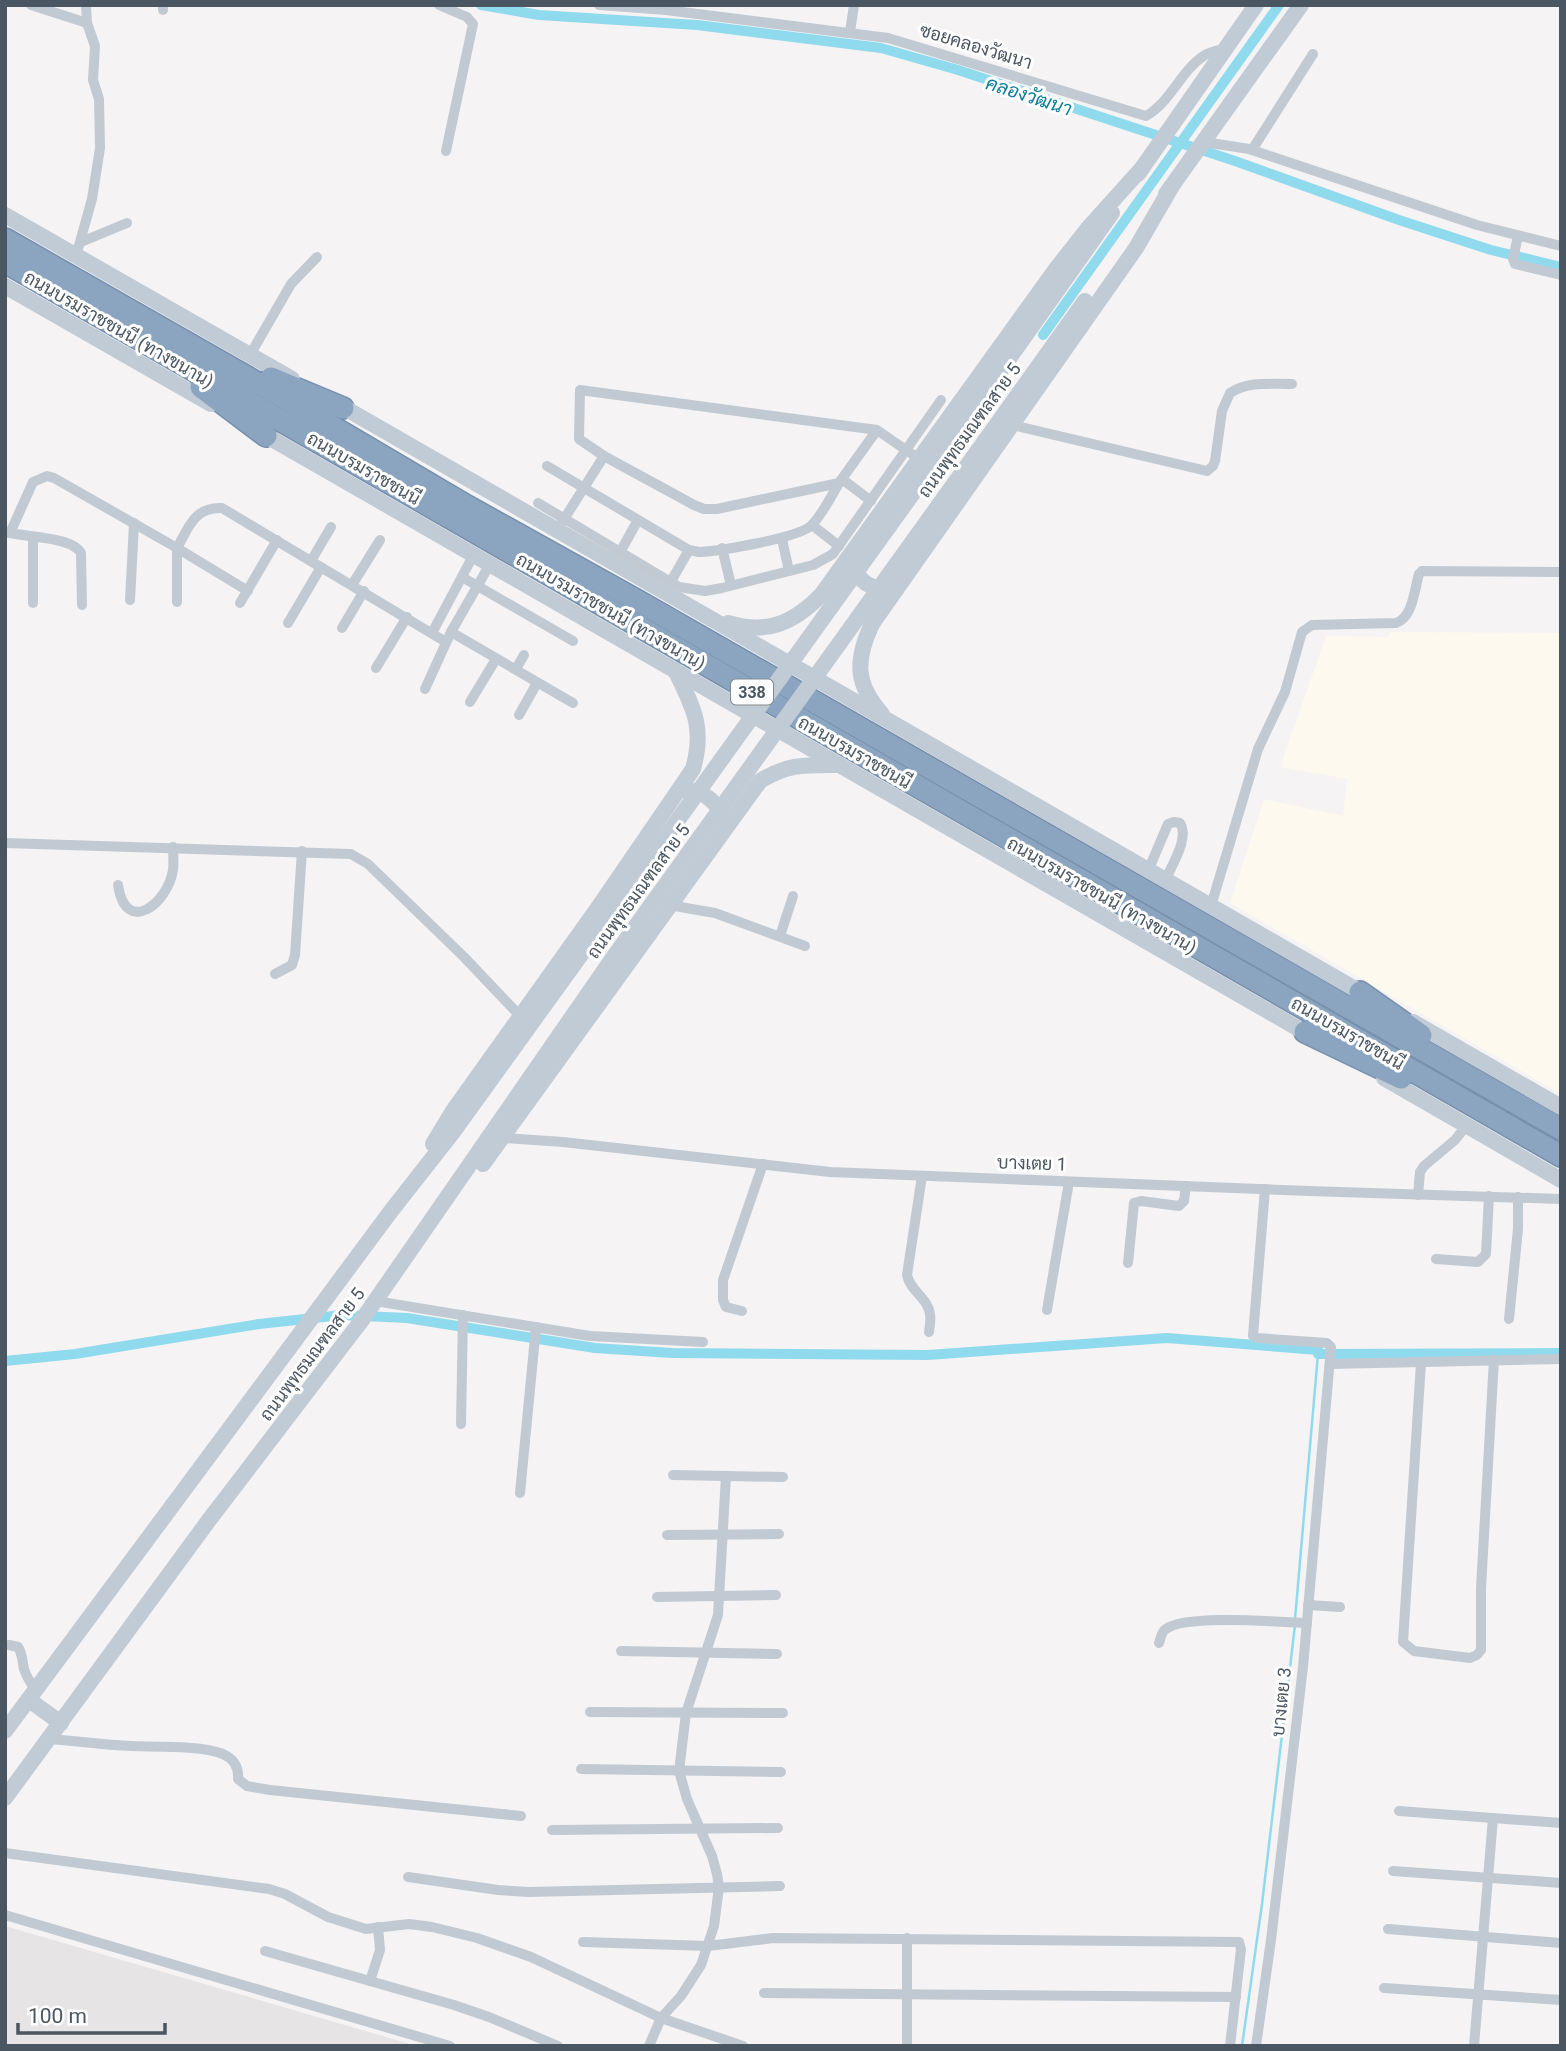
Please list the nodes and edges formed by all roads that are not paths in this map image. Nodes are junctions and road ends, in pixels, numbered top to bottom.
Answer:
1 (31, 5) edge
2 (86, 5) edge
3 (439, 5) edge
4 (599, 5) edge
5 (854, 5) edge
6 (1256, 5) edge
7 (1301, 5) edge
8 (87, 23) junction
9 (850, 33) junction
10 (1227, 48) junction
11 (1312, 54) dead end
12 (1204, 142) junction
13 (1252, 150) junction
14 (446, 152) dead end
15 (1148, 160) junction
16 (1172, 186) junction
17 (5, 215) edge
18 (127, 223) dead end
19 (5, 239) edge
20 (1517, 240) junction
21 (1561, 246) edge
22 (78, 249) junction
23 (317, 257) dead end
24 (5, 262) edge
25 (1561, 275) edge
26 (5, 286) edge
27 (122, 317) junction
28 (250, 355) junction
29 (1292, 384) dead end
30 (941, 400) dead end
31 (343, 408) junction
32 (1012, 425) junction
33 (877, 430) junction
34 (266, 436) junction
35 (913, 455) junction
36 (604, 456) junction
37 (547, 466) dead end
38 (841, 481) junction
39 (583, 489) junction
40 (871, 501) junction
41 (538, 503) dead end
42 (638, 520) junction
43 (134, 523) junction
44 (561, 525) junction
45 (812, 525) junction
46 (331, 527) dead end
47 (7, 533) edge
48 (33, 538) junction
49 (782, 539) junction
50 (277, 540) junction
51 (380, 540) dead end
52 (177, 548) junction
53 (722, 548) junction
54 (846, 548) junction
55 (689, 550) junction
56 (619, 554) junction
57 (474, 555) junction
58 (316, 564) junction
59 (490, 564) junction
60 (789, 571) junction
61 (1561, 572) edge
62 (462, 577) junction
63 (670, 583) junction
64 (352, 585) junction
65 (731, 585) junction
66 (477, 586) junction
67 (896, 590) junction
68 (247, 591) junction
69 (364, 591) junction
70 (130, 600) dead end
71 (177, 602) dead end
72 (33, 603) dead end
73 (240, 603) dead end
74 (82, 605) dead end
75 (407, 617) junction
76 (708, 617) junction
77 (288, 623) dead end
78 (342, 628) dead end
79 (432, 632) junction
80 (449, 637) junction
81 (573, 641) dead end
82 (524, 654) dead end
83 (496, 659) junction
84 (376, 668) dead end
85 (516, 669) junction
86 (675, 670) junction
87 (537, 682) junction
88 (425, 689) dead end
89 (470, 702) dead end
90 (573, 702) dead end
91 (519, 715) dead end
92 (892, 725) junction
93 (838, 765) junction
94 (675, 798) junction
95 (717, 839) junction
96 (5, 843) edge
97 (173, 847) junction
98 (302, 851) junction
99 (1148, 871) junction
100 (1165, 881) junction
101 (118, 886) dead end
102 (793, 896) dead end
103 (669, 905) junction
104 (1211, 906) junction
105 (780, 936) junction
106 (805, 946) dead end
107 (275, 974) dead end
108 (1360, 992) junction
109 (520, 1016) junction
110 (1305, 1032) junction
111 (1497, 1093) junction
112 (1561, 1107) edge
113 (1499, 1121) junction
114 (1466, 1126) junction
115 (1561, 1129) edge
116 (503, 1138) junction
117 (1561, 1156) edge
118 (763, 1164) junction
119 (922, 1176) junction
120 (1561, 1180) edge
121 (1069, 1182) junction
122 (1186, 1186) junction
123 (1265, 1189) junction
124 (1418, 1195) junction
125 (1489, 1196) junction
126 (1518, 1198) junction
127 (1561, 1199) edge
128 (391, 1211) junction
129 (427, 1228) junction
130 (1436, 1259) dead end
131 (1128, 1263) dead end
132 (370, 1310) junction
133 (1046, 1310) dead end
134 (742, 1311) dead end
135 (1509, 1319) dead end
136 (463, 1323) junction
137 (929, 1332) dead end
138 (536, 1336) junction
139 (703, 1342) dead end
140 (1494, 1359) junction
141 (1561, 1359) edge
142 (1330, 1362) junction
143 (1421, 1363) junction
144 (461, 1424) dead end
145 (673, 1475) dead end
146 (726, 1476) junction
147 (782, 1477) dead end
148 (520, 1493) dead end
149 (667, 1535) dead end
150 (779, 1535) dead end
151 (722, 1536) junction
152 (719, 1594) junction
153 (776, 1595) dead end
154 (657, 1597) dead end
155 (1308, 1605) junction
156 (1340, 1606) dead end
157 (1304, 1623) junction
158 (1159, 1643) dead end
159 (9, 1645) dead end
160 (621, 1651) dead end
161 (708, 1652) junction
162 (777, 1654) dead end
163 (32, 1695) junction
164 (590, 1712) dead end
165 (686, 1713) junction
166 (783, 1713) dead end
167 (8, 1721) edge
168 (61, 1723) junction
169 (50, 1739) junction
170 (581, 1769) dead end
171 (679, 1771) junction
172 (780, 1772) dead end
173 (5, 1798) edge
174 (1399, 1811) dead end
175 (521, 1816) dead end
176 (1493, 1818) junction
177 (1561, 1823) edge
178 (699, 1828) junction
179 (778, 1828) dead end
180 (552, 1830) dead end
181 (5, 1853) edge
182 (1393, 1871) dead end
183 (408, 1877) dead end
184 (1487, 1878) junction
185 (1561, 1883) edge
186 (780, 1886) dead end
187 (719, 1887) junction
188 (5, 1915) edge
189 (378, 1927) junction
190 (1388, 1929) dead end
191 (1482, 1937) junction
192 (907, 1938) junction
193 (583, 1942) dead end
194 (1561, 1943) edge
195 (708, 1946) junction
196 (265, 1951) dead end
197 (370, 1981) junction
198 (1384, 1988) dead end
199 (764, 1993) dead end
200 (906, 1994) junction
201 (1478, 1994) junction
202 (1236, 1997) junction
203 (1561, 2000) edge
204 (661, 2018) junction
205 (450, 2046) edge
206 (558, 2046) edge
207 (649, 2046) edge
208 (743, 2046) edge
209 (907, 2046) edge
210 (1230, 2046) edge
211 (1256, 2046) edge
212 (1474, 2046) edge

1 - 8 street
2 - 8 street
3 - 14 street
4 - 9 street, ซอยคลองวัฒนา
5 - 9 street
6 - 10 main road, ถนนพุทธมณฑลสาย 5
7 - 12 main road, ถนนพุทธมณฑลสาย 5
8 - 22 street
9 - 10 street, ซอยคลองวัฒนา
10 - 15 main road, ถนนพุทธมณฑลสาย 5
11 - 13 street
12 - 13 street
12 - 16 main road, ถนนพุทธมณฑลสาย 5
13 - 20 street
15 - 35 main road
15 - 128 main road, ถนนพุทธมณฑลสาย 5, bridge
16 - 32 main road
16 - 129 main road, ถนนพุทธมณฑลสาย 5, bridge
17 - 22 main road, 338
18 - 22 street
19 - 27 highway, ถนนบรมราชชนนี / 338
20 - 21 street
20 - 25 street
22 - 28 main road, 338
23 - 28 street
24 - 27 highway, ถนนบรมราชชนนี / 338
26 - 34 main road, ถนนบรมราชชนนี (ทางขนาน) / 338
27 - 31 highway
27 - 34 highway
27 - 111 highway, ถนนบรมราชชนนี / 338
27 - 113 highway, ถนนบรมราชชนนี / 338
28 - 31 main road, 338
29 - 32 street
30 - 35 street
31 - 44 main road, 338
32 - 67 main road
33 - 35 street
33 - 36 street
33 - 38 street
34 - 57 main road, ถนนบรมราชชนนี (ทางขนาน) / 338
35 - 40 street
35 - 54 main road
36 - 38 street
36 - 39 street
37 - 39 street
38 - 40 street
38 - 45 street
39 - 42 street
39 - 44 street
40 - 54 street
41 - 44 street
42 - 55 street
42 - 56 street
43 - 47 street
43 - 52 street
43 - 70 street
44 - 56 street
44 - 76 main road, 338
45 - 49 street
45 - 54 street
46 - 58 street
47 - 48 street
48 - 72 street
48 - 74 street
49 - 53 street
49 - 60 street
50 - 52 street
50 - 58 street
50 - 68 street
51 - 64 street
52 - 68 street
52 - 71 street
53 - 55 street
53 - 65 street
54 - 60 street
54 - 67 main road
54 - 76 main road
55 - 63 street
56 - 63 street
57 - 59 main road, ถนนบรมราชชนนี (ทางขนาน) / 338
57 - 62 street
58 - 64 street
58 - 77 street
59 - 66 street
59 - 86 main road, ถนนบรมราชชนนี (ทางขนาน) / 338
60 - 65 street
61 - 104 street
62 - 66 street
62 - 79 street
63 - 65 street
64 - 69 street
66 - 80 street
66 - 81 street
67 - 92 main road
68 - 73 street
69 - 75 street
69 - 78 street
75 - 79 street
75 - 84 street
76 - 92 main road, 338
79 - 80 street
80 - 83 street
80 - 88 street
82 - 85 street
83 - 85 street
83 - 89 street
85 - 87 street
86 - 93 main road, ถนนบรมราชชนนี (ทางขนาน) / 338
86 - 94 main road
87 - 90 street
87 - 91 street
92 - 99 main road, 338
93 - 95 main road
93 - 110 main road, ถนนบรมราชชนนี (ทางขนาน) / 338
94 - 95 main road
94 - 109 main road
95 - 103 main road
96 - 97 street
97 - 98 street
97 - 101 street
98 - 107 street
98 - 109 street
99 - 100 main road, 338
99 - 100 street
100 - 104 main road, 338
102 - 105 street
103 - 105 street
103 - 116 main road
104 - 108 main road, 338
105 - 106 street
108 - 111 highway
108 - 112 main road, 338
109 - 128 main road
110 - 113 highway
110 - 114 main road, ถนนบรมราชชนนี (ทางขนาน) / 338
111 - 115 highway, ถนนบรมราชชนนี / 338
113 - 117 highway, ถนนบรมราชชนนี / 338
114 - 120 main road, ถนนบรมราชชนนี (ทางขนาน) / 338
114 - 124 street
116 - 118 street, บางเตย 1
116 - 129 main road
118 - 119 street, บางเตย 1
118 - 134 street
119 - 121 street, บางเตย 1
119 - 137 street
121 - 122 street, บางเตย 1
121 - 133 street
122 - 123 street, บางเตย 1
122 - 131 street
123 - 124 street, บางเตย 1
123 - 142 street, บางเตย 3
124 - 125 street, บางเตย 1
125 - 126 street, บางเตย 1
125 - 130 street
126 - 127 street, บางเตย 1
126 - 135 street
128 - 163 main road, ถนนพุทธมณฑลสาย 5
129 - 132 main road, ถนนพุทธมณฑลสาย 5
132 - 136 street
132 - 168 main road, ถนนพุทธมณฑลสาย 5
136 - 138 street
136 - 144 street
138 - 139 street
138 - 148 street
140 - 141 street
140 - 143 street
140 - 143 street
142 - 143 street
142 - 155 street, บางเตย 3
145 - 146 street
146 - 147 street
146 - 151 street
149 - 151 street
150 - 151 street
151 - 152 street
152 - 153 street
152 - 154 street
152 - 161 street
155 - 156 street
155 - 157 street, บางเตย 3
157 - 158 street
157 - 211 street, บางเตย 3
159 - 163 street
160 - 161 street
161 - 162 street
161 - 165 street
163 - 167 main road, ถนนพุทธมณฑลสาย 5
163 - 168 main road
164 - 165 street
165 - 166 street
165 - 171 street
168 - 169 main road, ถนนพุทธมณฑลสาย 5
169 - 173 main road, ถนนพุทธมณฑลสาย 5
169 - 175 street
170 - 171 street
171 - 172 street
171 - 178 street
174 - 176 street
176 - 177 street
176 - 184 street
178 - 179 street
178 - 180 street
178 - 187 street
181 - 189 street
182 - 184 street
183 - 187 street
184 - 185 street
184 - 191 street
186 - 187 street
187 - 195 street
188 - 205 street
189 - 197 street
189 - 204 street
190 - 191 street
191 - 194 street
191 - 201 street
192 - 195 street
192 - 200 street
192 - 202 street
193 - 195 street
195 - 204 street
196 - 197 street
197 - 206 street
198 - 201 street
199 - 200 street
200 - 202 street
200 - 209 street
201 - 203 street
201 - 212 street
202 - 210 street
204 - 207 street
204 - 208 street

